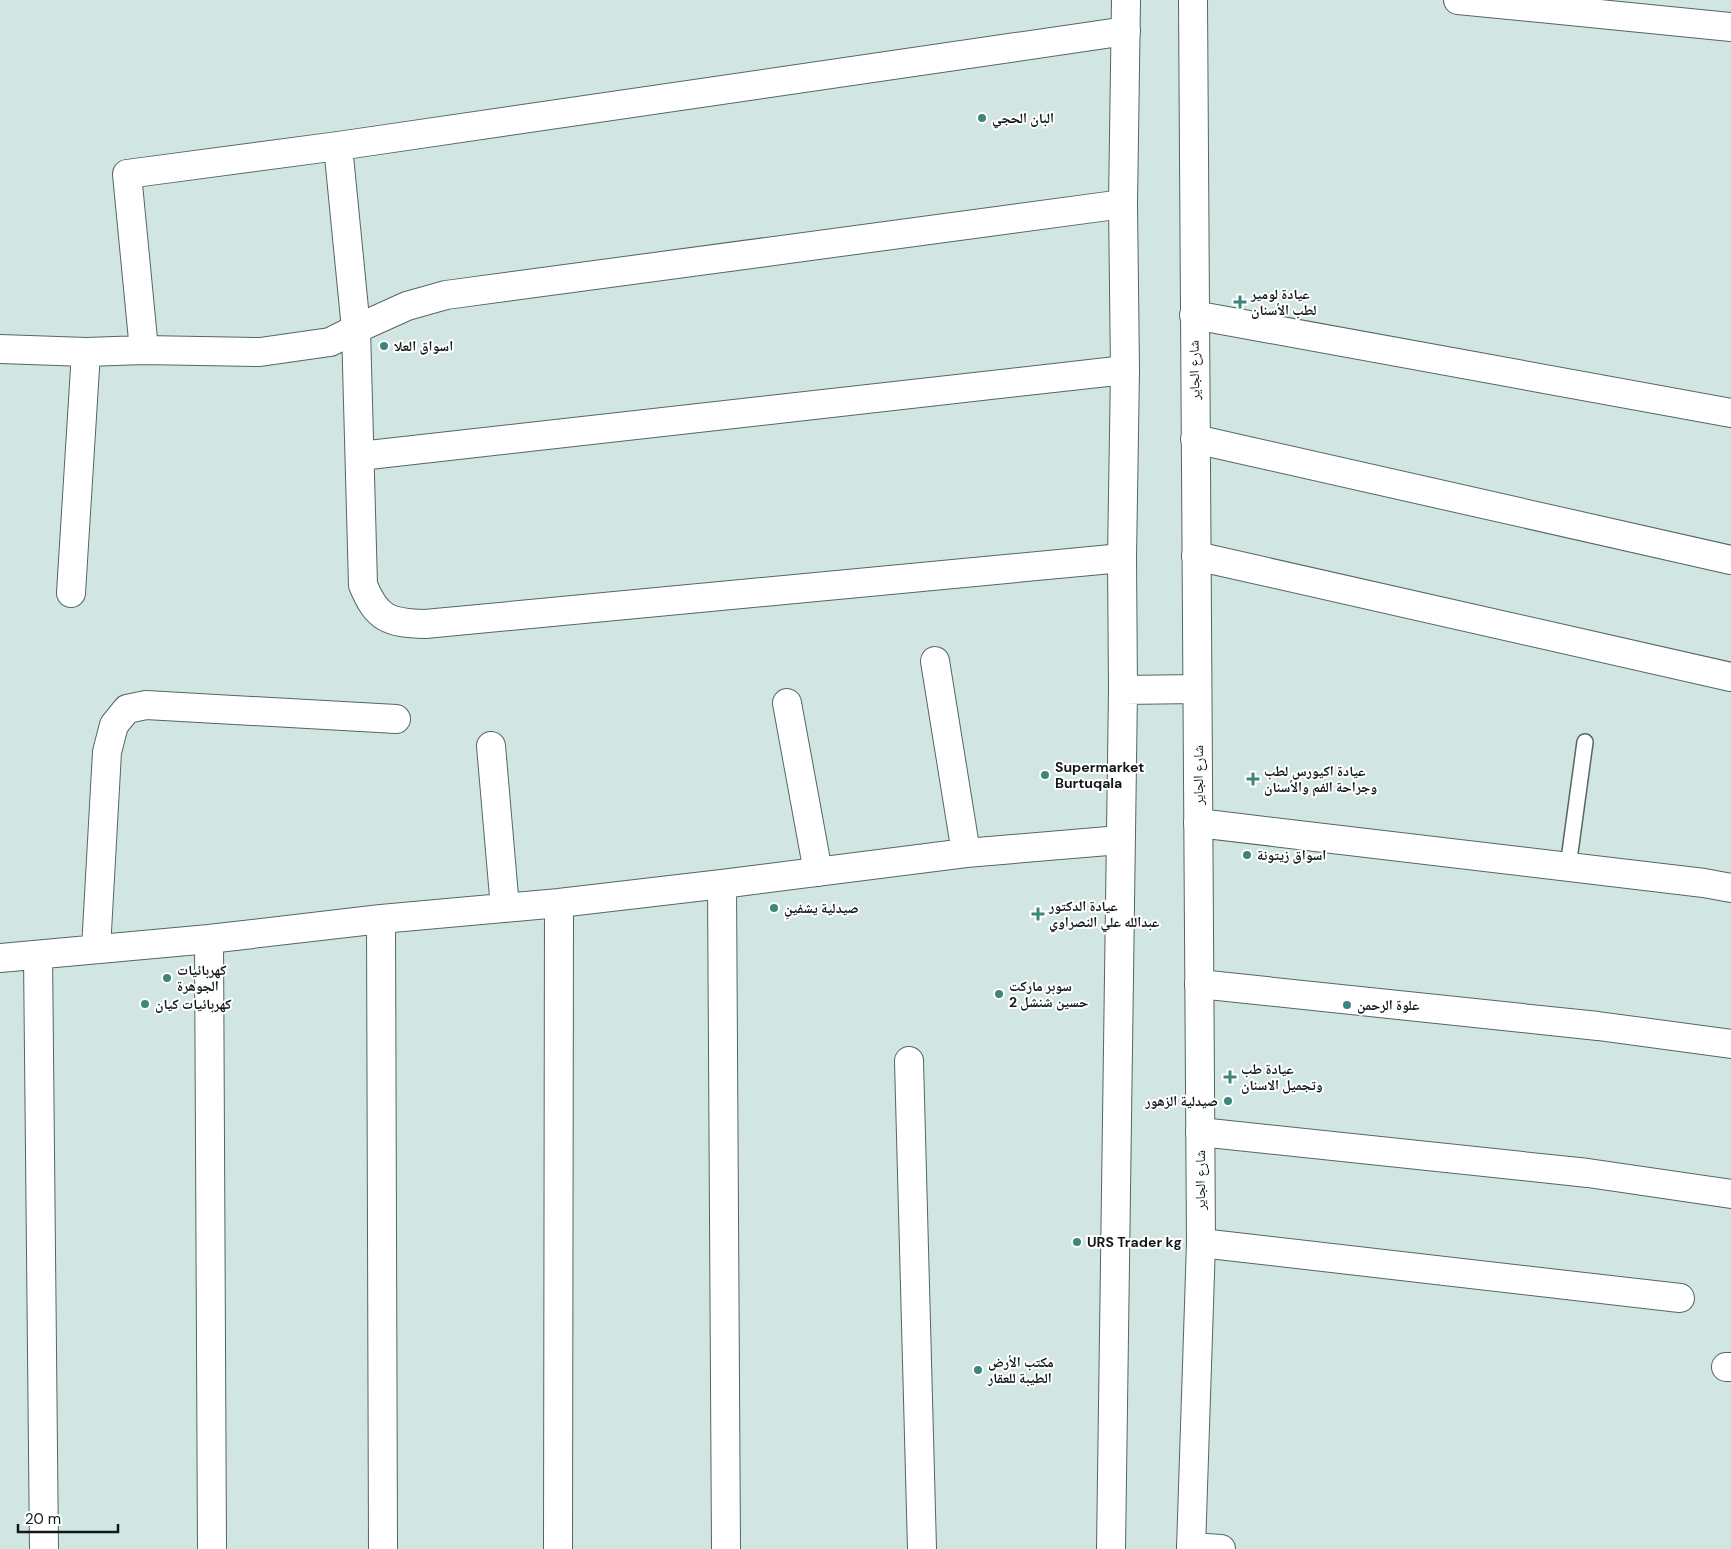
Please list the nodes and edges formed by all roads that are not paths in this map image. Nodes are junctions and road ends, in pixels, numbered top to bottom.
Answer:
1 (1126, 0) edge
2 (1193, 0) edge
3 (1458, 0) edge
4 (1731, 27) edge
5 (1126, 32) junction
6 (338, 146) junction
7 (1123, 204) junction
8 (1194, 315) junction
9 (356, 328) junction
10 (0, 349) edge
11 (144, 350) junction
12 (86, 352) junction
13 (1125, 370) junction
14 (1731, 413) edge
15 (1195, 439) junction
16 (360, 456) junction
17 (1196, 556) junction
18 (1122, 558) junction
19 (1731, 560) edge
20 (71, 593) dead end
21 (935, 661) dead end
22 (1731, 677) edge
23 (1197, 689) junction
24 (1123, 690) junction
25 (788, 703) dead end
26 (396, 719) dead end
27 (1585, 742) dead end
28 (491, 746) dead end
29 (1198, 823) junction
30 (1120, 840) junction
31 (966, 853) junction
32 (1568, 867) junction
33 (818, 872) junction
34 (722, 884) junction
35 (1731, 888) edge
36 (559, 903) junction
37 (505, 908) junction
38 (381, 919) junction
39 (209, 939) junction
40 (96, 950) junction
41 (38, 955) junction
42 (0, 958) edge
43 (1199, 984) junction
44 (1731, 1044) edge
45 (909, 1061) dead end
46 (1200, 1132) junction
47 (1731, 1194) edge
48 (1201, 1243) junction
49 (1680, 1298) dead end
50 (1191, 1548) edge
51 (44, 1549) edge
52 (212, 1549) edge
53 (383, 1549) edge
54 (558, 1549) edge
55 (726, 1549) edge
56 (922, 1549) edge
57 (1111, 1549) edge
58 (1221, 1549) edge

1 - 5 street
2 - 8 street, شارع الجاير
3 - 4 street
5 - 6 street
5 - 7 street
6 - 9 street
6 - 11 street
7 - 9 street
7 - 13 street
8 - 14 street
8 - 15 street, شارع الجاير
9 - 11 street
9 - 16 street
10 - 12 street
11 - 12 street
12 - 20 street
13 - 16 street
13 - 18 street
15 - 17 street, شارع الجاير
15 - 19 street
16 - 18 street
17 - 22 street
17 - 23 street, شارع الجاير
18 - 24 street
21 - 31 street
23 - 24 street
23 - 29 street, شارع الجاير
24 - 30 street
25 - 33 street
26 - 40 street
27 - 32 lane
28 - 37 street
29 - 32 street
29 - 43 street, شارع الجاير
30 - 31 street
30 - 57 street
31 - 33 street
32 - 35 street
33 - 34 street
34 - 36 street
34 - 55 street
36 - 37 street
36 - 54 street
37 - 38 street
38 - 39 street
38 - 53 street
39 - 40 street
39 - 52 street
40 - 41 street
41 - 42 street
41 - 51 street
43 - 44 street
43 - 46 street, شارع الجاير
45 - 56 street
46 - 47 street
46 - 48 street, شارع الجاير
48 - 49 street
48 - 50 street, شارع الجاير
50 - 58 street

